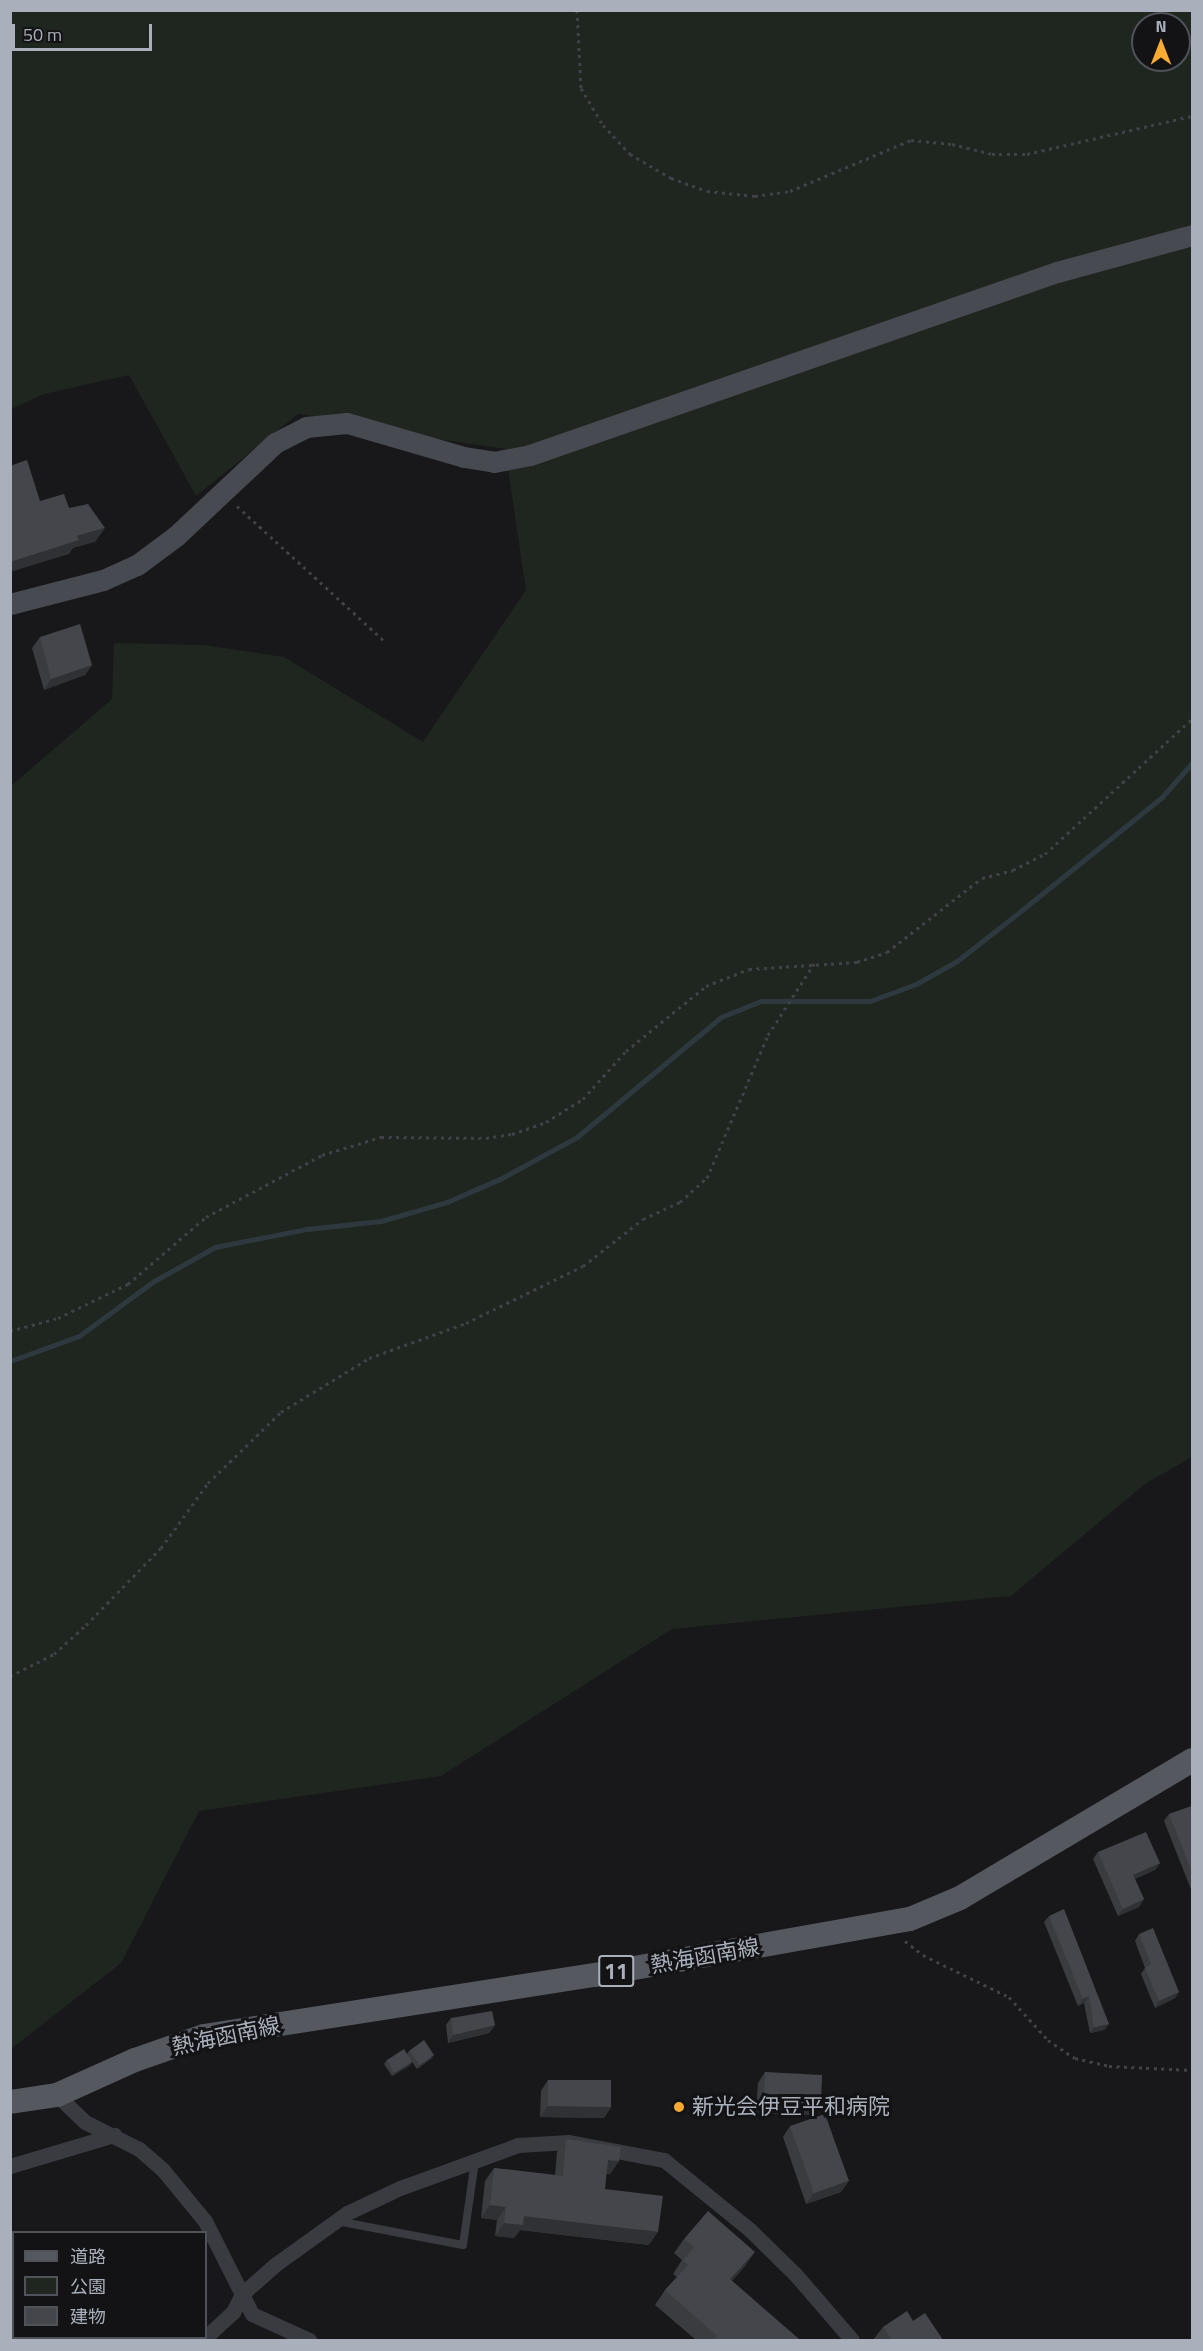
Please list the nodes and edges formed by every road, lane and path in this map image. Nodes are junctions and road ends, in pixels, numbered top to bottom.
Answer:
1 (577, 10) edge
2 (1192, 116) edge
3 (1192, 235) edge
4 (222, 492) junction
5 (10, 604) edge
6 (382, 640) dead end
7 (1192, 719) edge
8 (814, 964) junction
9 (10, 1331) edge
10 (10, 1676) edge
11 (1192, 1760) edge
12 (890, 1924) junction
13 (1192, 2070) edge
14 (57, 2095) junction
15 (10, 2102) edge
16 (114, 2135) junction
17 (474, 2161) junction
18 (10, 2166) edge
19 (334, 2221) junction
20 (242, 2295) junction
21 (207, 2335) edge
22 (309, 2340) edge
23 (852, 2340) edge

1 - 2 path
3 - 4 street
4 - 5 street
4 - 6 path
7 - 8 path
8 - 9 path
8 - 10 path
11 - 12 main road, 熱海函南線 / 11
12 - 13 path
12 - 14 main road, 熱海函南線 / 11
14 - 15 main road, 熱海函南線 / 11
14 - 16 street
16 - 18 street
16 - 20 street
17 - 19 street
17 - 19 lane
17 - 23 street
19 - 20 street
20 - 21 street
20 - 22 street

